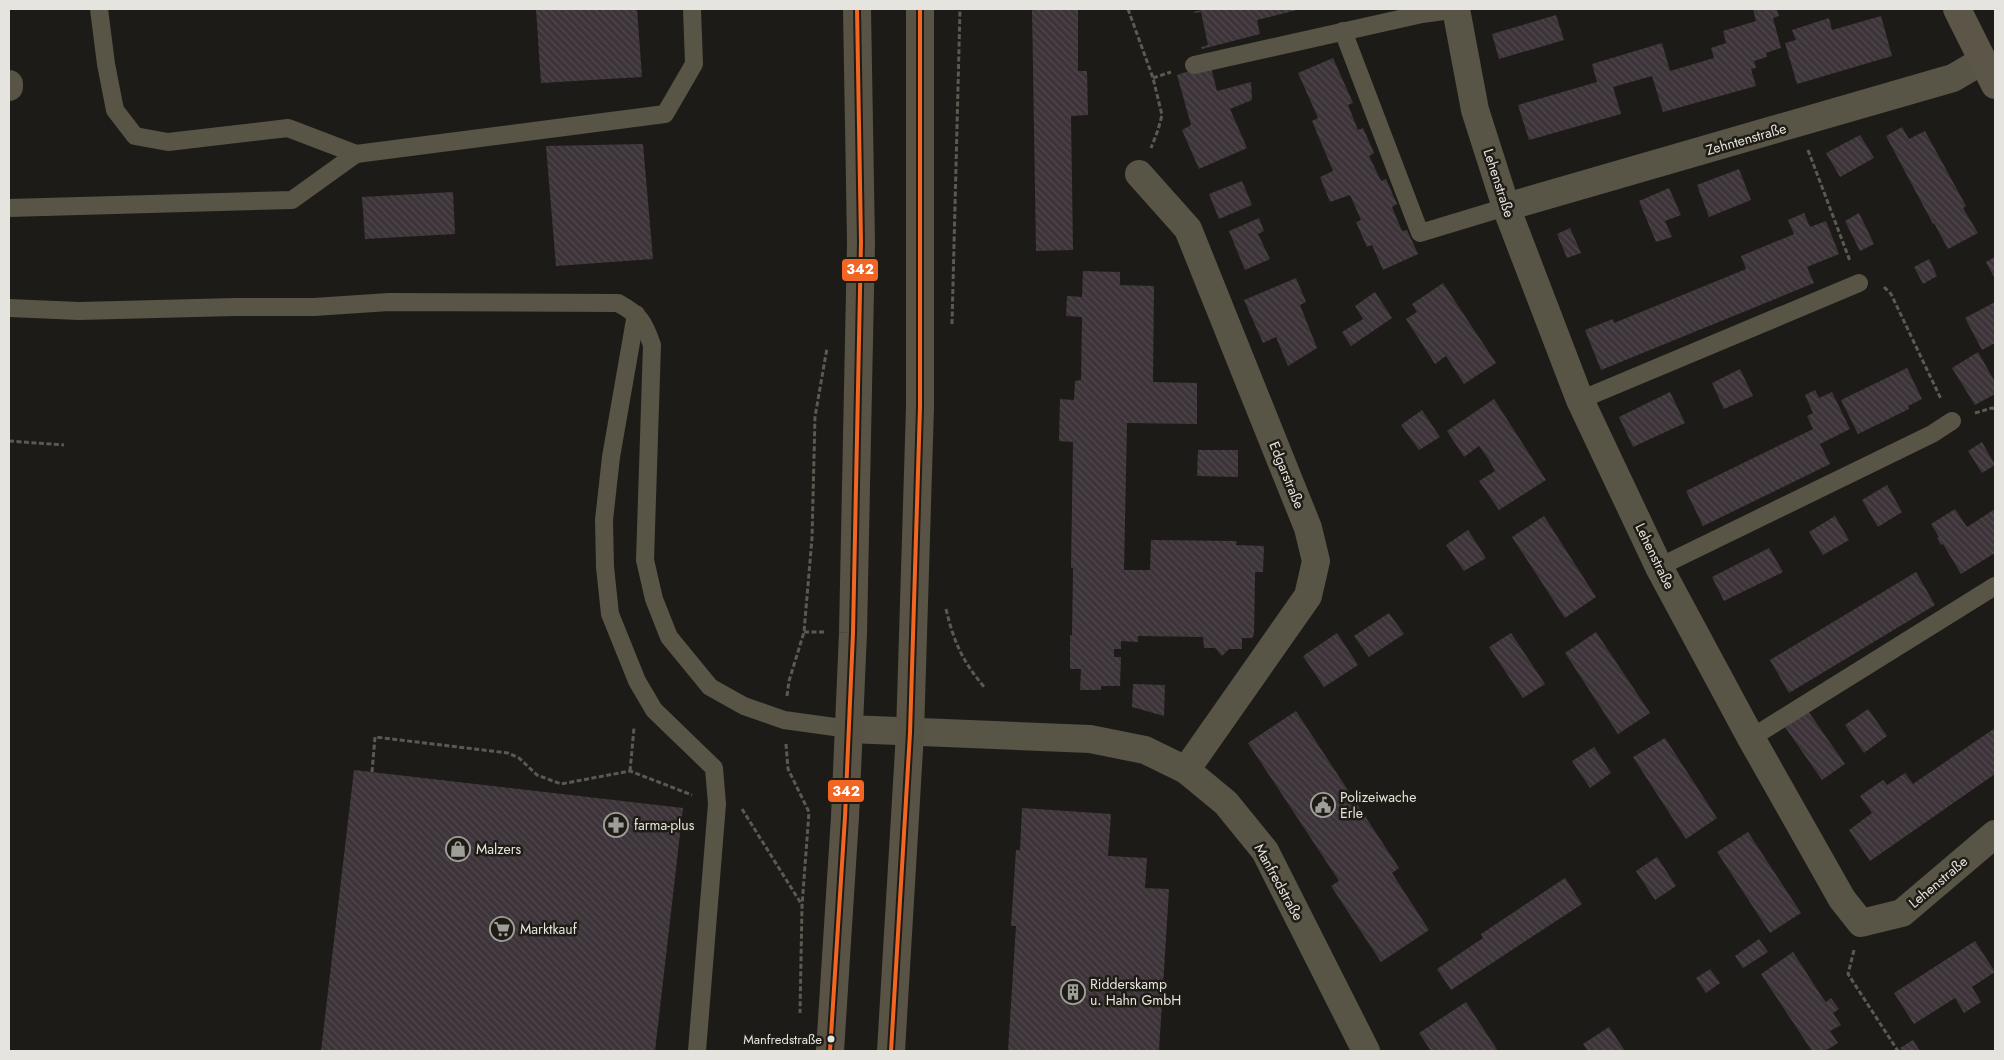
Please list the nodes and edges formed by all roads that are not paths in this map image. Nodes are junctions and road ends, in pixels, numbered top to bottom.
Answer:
1 (100, 9) edge
2 (692, 9) edge
3 (857, 9) edge
4 (920, 9) edge
5 (1457, 9) edge
6 (1962, 11) edge
7 (1343, 31) junction
8 (1982, 62) junction
9 (1194, 65) dead end
10 (1995, 85) edge
11 (356, 154) junction
12 (1139, 174) road end
13 (1506, 207) junction
14 (9, 208) edge
15 (1859, 283) dead end
16 (9, 308) edge
17 (636, 314) junction
18 (1580, 400) junction
19 (1952, 421) dead end
20 (1659, 567) junction
21 (1995, 586) edge
22 (849, 729) junction
23 (910, 733) junction
24 (1751, 738) junction
25 (1186, 770) junction
26 (1995, 834) edge
27 (697, 1051) edge
28 (830, 1051) edge
29 (891, 1051) edge
30 (1366, 1051) edge

1 - 11 lane
2 - 11 lane
3 - 22 main road
4 - 23 main road
5 - 7 lane
5 - 13 street, Lehenstraße
6 - 8 street
7 - 9 lane
7 - 13 lane
8 - 10 street
8 - 13 street, Zehntenstraße
11 - 14 lane
12 - 25 street, Edgarstraße
13 - 18 street, Lehenstraße
15 - 18 lane
16 - 17 lane
17 - 22 lane
17 - 27 lane
18 - 20 street, Lehenstraße
19 - 20 lane
20 - 24 street, Lehenstraße
21 - 24 lane
22 - 23 street, Manfredstraße
22 - 28 main road
23 - 25 street, Manfredstraße
23 - 29 main road
24 - 26 street, Lehenstraße
25 - 30 street, Manfredstraße

